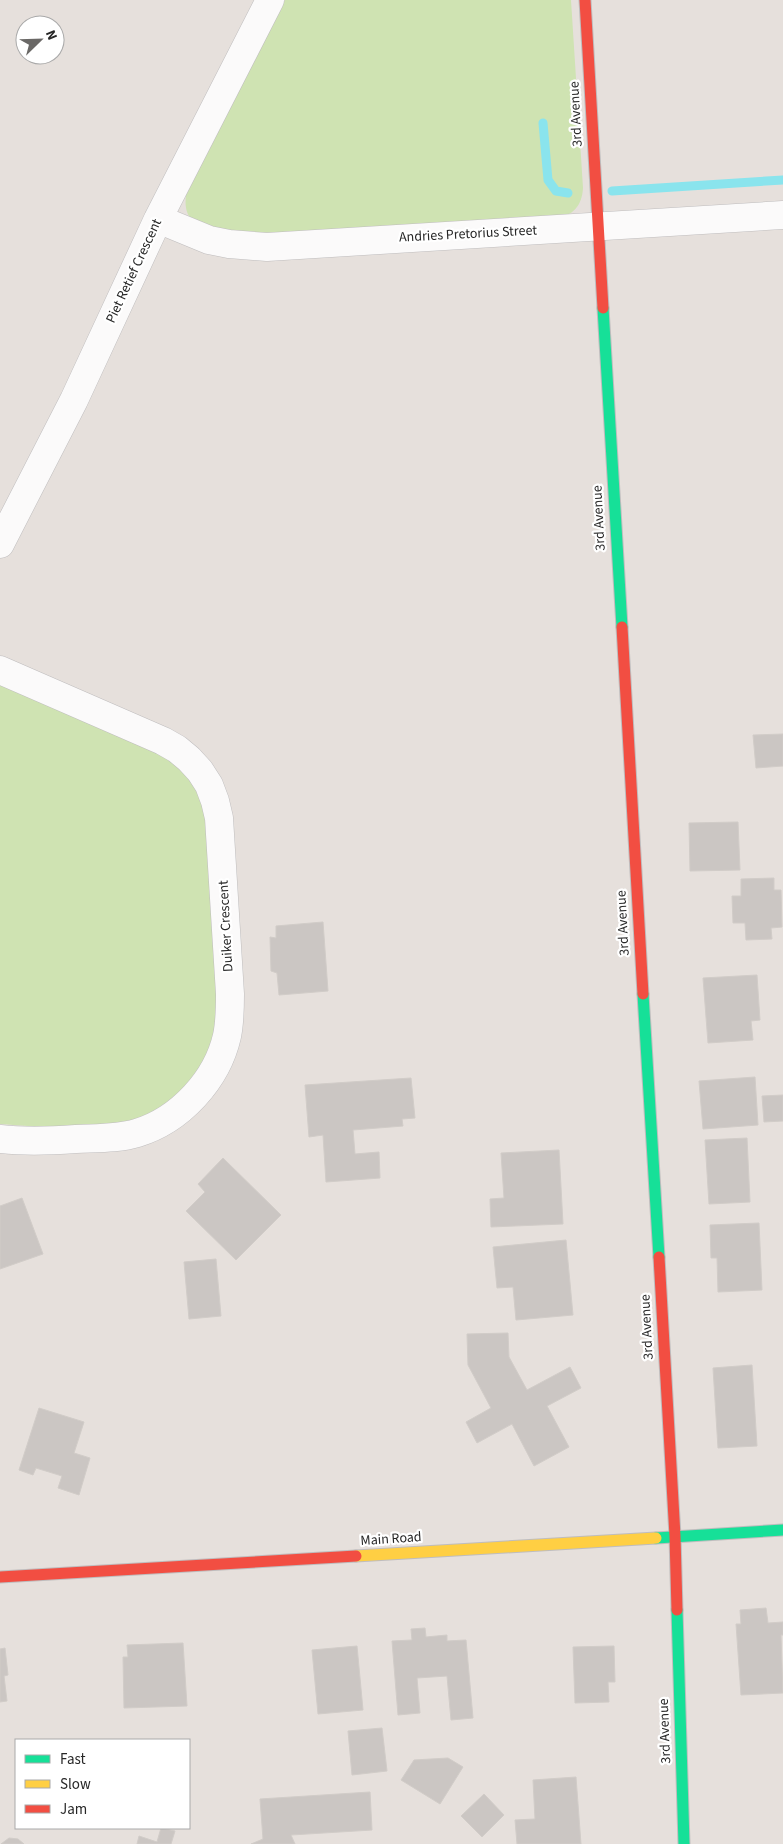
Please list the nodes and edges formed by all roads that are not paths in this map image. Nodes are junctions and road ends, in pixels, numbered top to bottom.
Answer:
1 (270, 0) edge
2 (585, 0) edge
3 (783, 215) edge
4 (158, 219) junction
5 (597, 226) junction
6 (3, 529) edge
7 (0, 670) edge
8 (0, 1139) edge
9 (783, 1530) edge
10 (675, 1536) junction
11 (0, 1577) edge
12 (684, 1844) edge

1 - 4 street, Piet Retief Crescent
2 - 5 street, 3rd Avenue
3 - 5 street, Andries Pretorius Street
4 - 5 street, Andries Pretorius Street
4 - 6 street, Piet Retief Crescent
5 - 10 street, 3rd Avenue
7 - 8 street, Duiker Crescent
9 - 10 street, Main Road
10 - 11 street, Main Road
10 - 12 street, 3rd Avenue

